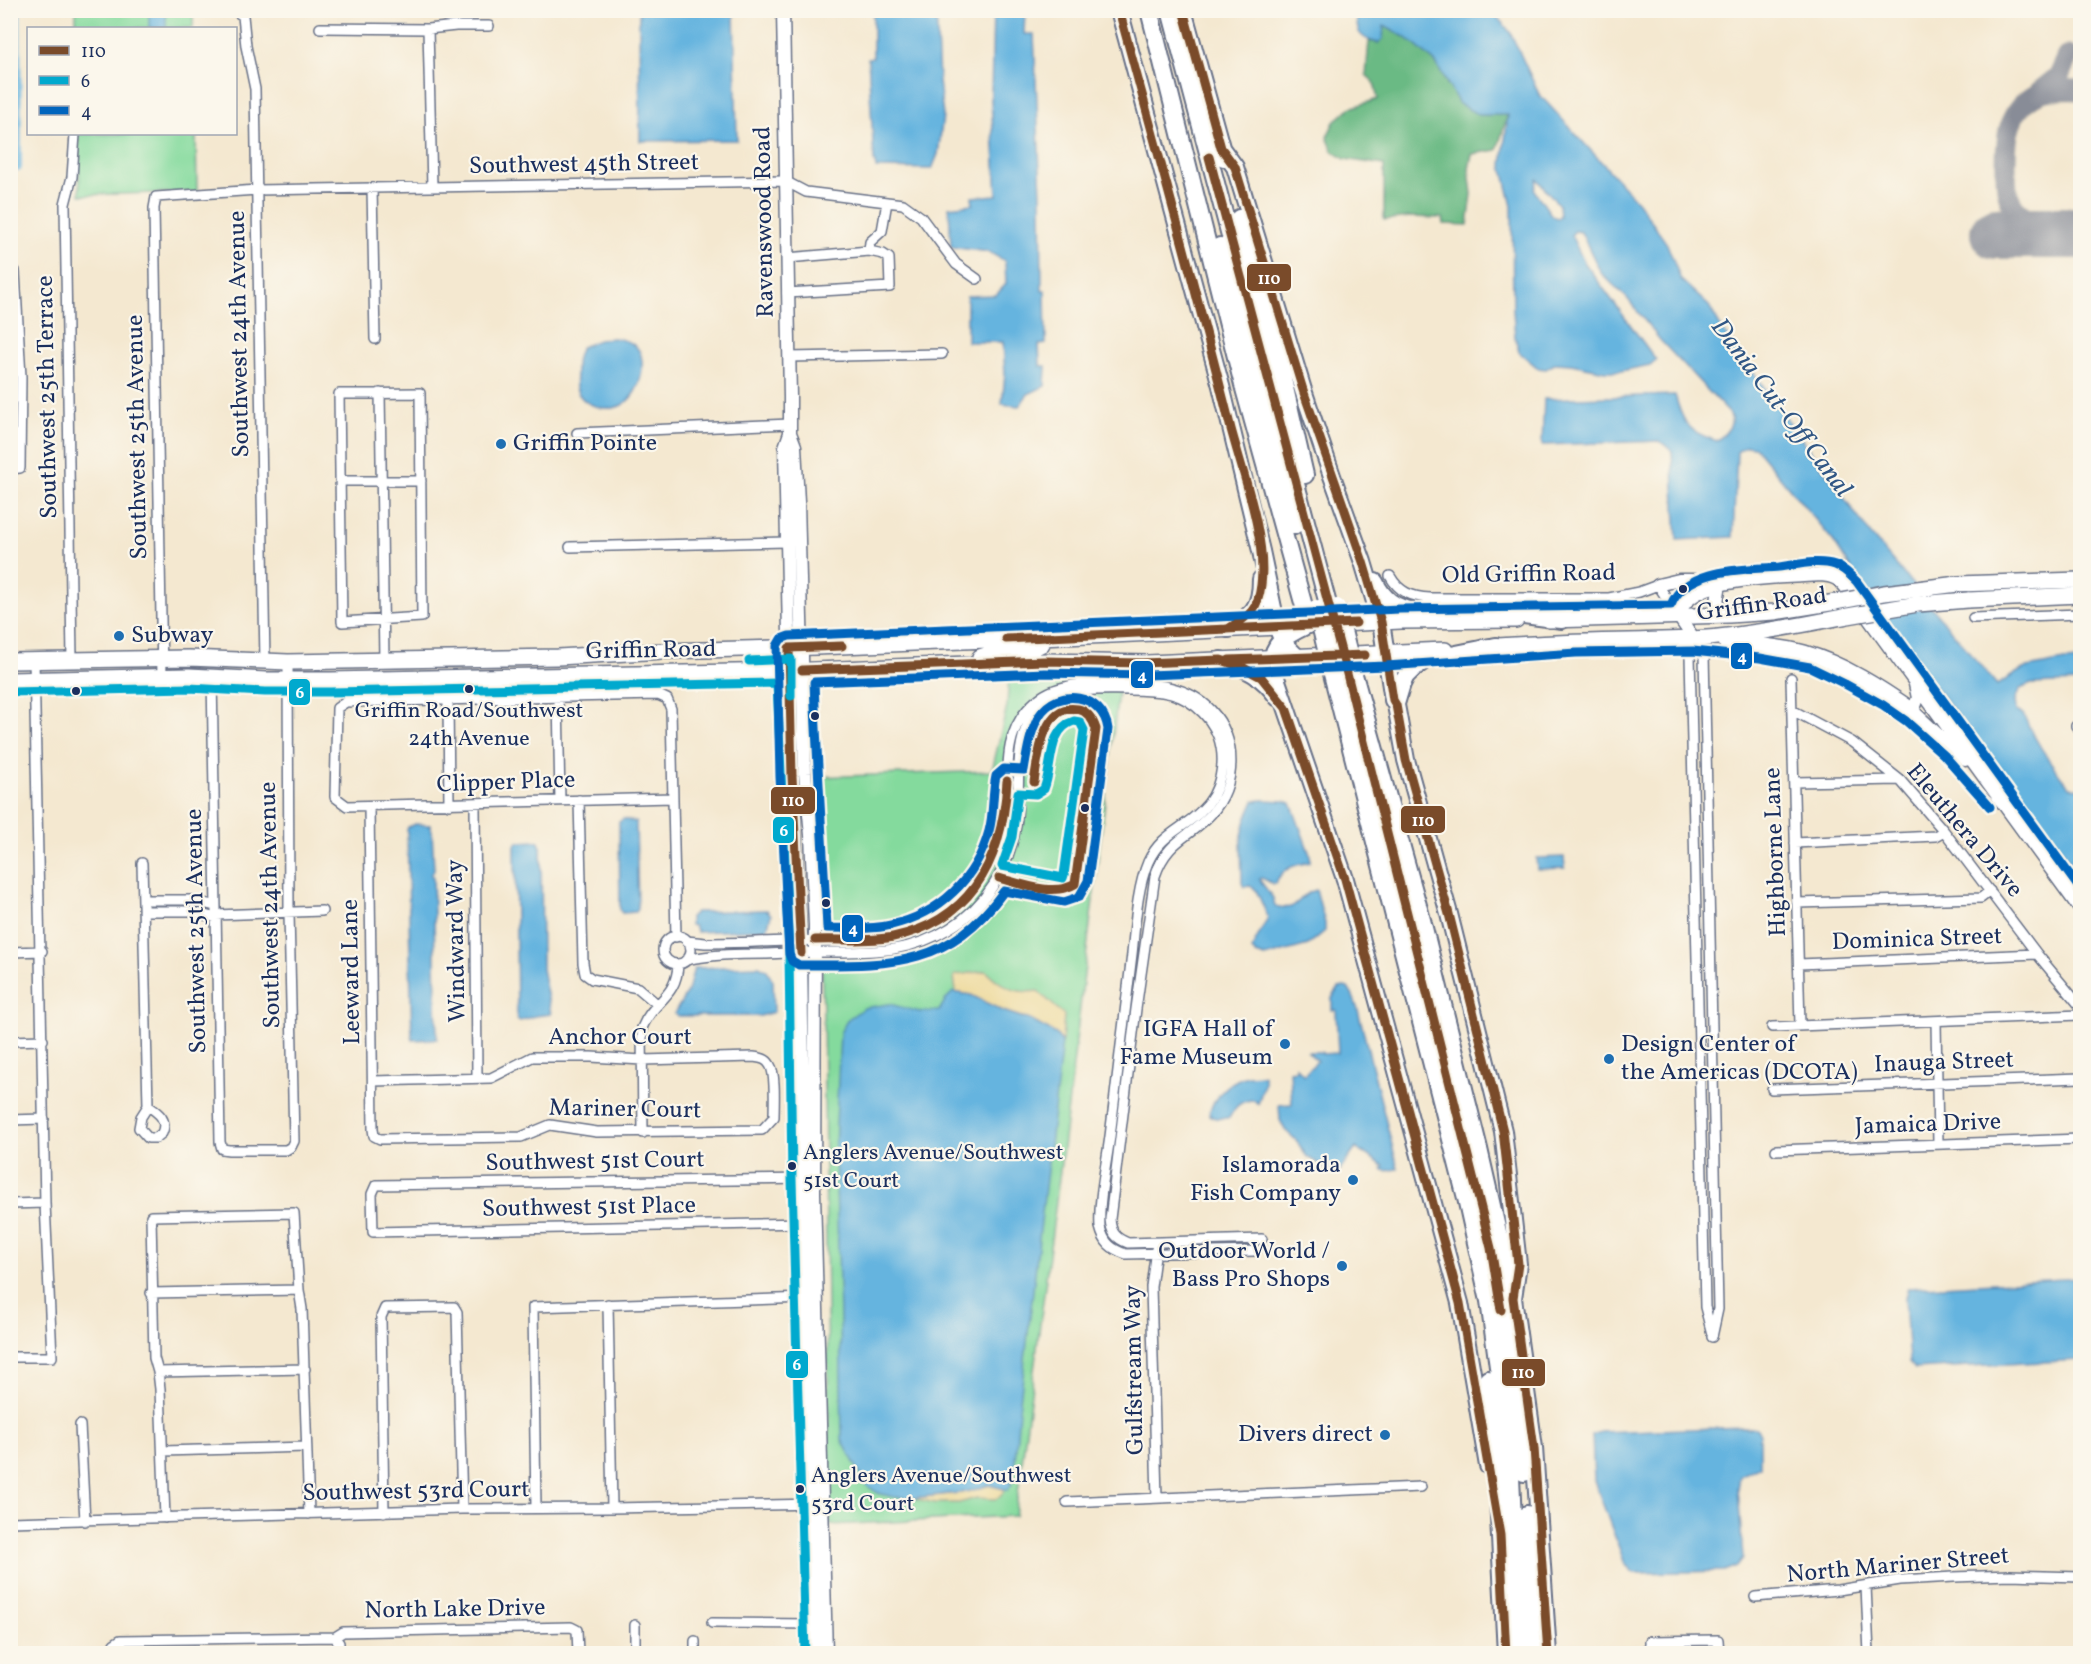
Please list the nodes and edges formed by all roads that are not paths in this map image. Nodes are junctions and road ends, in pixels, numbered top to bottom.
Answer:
1 (783, 10) edge
2 (1119, 10) edge
3 (1149, 10) edge
4 (1157, 10) edge
5 (1170, 10) edge
6 (1183, 10) edge
7 (235, 11) edge
8 (489, 26) dead end
9 (320, 28) dead end
10 (428, 29) junction
11 (75, 135) edge
12 (1221, 148) junction
13 (785, 181) junction
14 (432, 187) junction
15 (372, 188) junction
16 (257, 190) junction
17 (156, 197) joint
18 (887, 202) junction
19 (869, 251) junction
20 (786, 258) junction
21 (15, 271) dead end
22 (977, 279) dead end
23 (787, 293) junction
24 (375, 339) dead end
25 (942, 354) dead end
26 (789, 357) junction
27 (380, 393) junction
28 (790, 428) junction
29 (577, 433) dead end
30 (15, 468) edge
31 (340, 481) junction
32 (381, 481) junction
33 (421, 481) junction
34 (786, 542) junction
35 (570, 547) dead end
36 (1261, 551) junction
37 (1367, 574) junction
38 (1390, 576) dead end
39 (2080, 580) edge
40 (1738, 581) junction
41 (1720, 584) junction
42 (1658, 585) junction
43 (2080, 595) edge
44 (1319, 612) junction
45 (2080, 614) edge
46 (1729, 615) junction
47 (1679, 617) junction
48 (1973, 618) dead end
49 (383, 620) junction
50 (1562, 620) junction
51 (1381, 622) junction
52 (1228, 629) junction
53 (1279, 633) junction
54 (1112, 635) junction
55 (1044, 638) junction
56 (1694, 639) junction
57 (1496, 646) junction
58 (796, 648) junction
59 (1386, 654) junction
60 (1296, 656) junction
61 (545, 657) junction
62 (162, 658) junction
63 (1271, 658) junction
64 (451, 659) junction
65 (34, 660) junction
66 (72, 660) junction
67 (384, 660) junction
68 (1221, 660) junction
69 (10, 661) edge
70 (1045, 661) junction
71 (265, 662) junction
72 (288, 662) junction
73 (957, 664) junction
74 (796, 670) junction
75 (1338, 671) junction
76 (162, 676) junction
77 (458, 676) junction
78 (212, 677) junction
79 (1791, 678) dead end
80 (35, 679) junction
81 (381, 679) junction
82 (10, 680) edge
83 (288, 681) junction
84 (1914, 681) junction
85 (558, 698) junction
86 (448, 700) junction
87 (1396, 705) junction
88 (1286, 708) junction
89 (1792, 710) junction
90 (1913, 711) junction
91 (1900, 780) junction
92 (1794, 782) junction
93 (673, 798) junction
94 (2000, 799) junction
95 (579, 800) junction
96 (560, 801) junction
97 (475, 804) junction
98 (449, 805) junction
99 (369, 807) junction
100 (1944, 831) junction
101 (1795, 843) junction
102 (142, 863) dead end
103 (1990, 891) junction
104 (143, 900) junction
105 (170, 900) junction
106 (1797, 903) junction
107 (2080, 909) edge
108 (143, 911) junction
109 (170, 911) junction
110 (322, 911) dead end
111 (216, 913) junction
112 (289, 913) junction
113 (676, 937) junction
114 (687, 941) junction
115 (712, 943) junction
116 (739, 943) junction
117 (815, 946) junction
118 (801, 947) junction
119 (42, 951) junction
120 (10, 952) edge
121 (739, 954) junction
122 (2037, 954) junction
123 (712, 957) junction
124 (682, 962) junction
125 (1799, 964) junction
126 (657, 1004) junction
127 (2080, 1006) edge
128 (2080, 1015) edge
129 (1936, 1021) junction
130 (1800, 1026) junction
131 (1772, 1027) dead end
132 (43, 1040) junction
133 (10, 1041) edge
134 (642, 1060) junction
135 (477, 1078) junction
136 (2080, 1078) edge
137 (372, 1082) junction
138 (1937, 1083) junction
139 (1772, 1089) dead end
140 (148, 1107) dead end
141 (44, 1119) junction
142 (10, 1120) edge
143 (768, 1124) joint
144 (643, 1133) junction
145 (374, 1136) joint
146 (2080, 1139) edge
147 (1938, 1144) junction
148 (222, 1149) joint
149 (1776, 1150) dead end
150 (809, 1178) junction
151 (45, 1203) junction
152 (10, 1204) edge
153 (806, 1223) junction
154 (373, 1232) joint
155 (1262, 1239) dead end
156 (1158, 1242) junction
157 (1256, 1251) dead end
158 (1156, 1252) junction
159 (299, 1290) junction
160 (151, 1293) junction
161 (807, 1298) junction
162 (1513, 1298) junction
163 (608, 1304) junction
164 (10, 1357) edge
165 (305, 1369) junction
166 (158, 1372) junction
167 (80, 1425) dead end
168 (306, 1447) junction
169 (163, 1451) junction
170 (1421, 1487) dead end
171 (1157, 1498) junction
172 (1067, 1502) dead end
173 (818, 1504) junction
174 (536, 1508) junction
175 (462, 1509) junction
176 (612, 1509) junction
177 (384, 1512) junction
178 (309, 1514) junction
179 (165, 1518) junction
180 (85, 1521) junction
181 (10, 1522) edge
182 (1500, 1535) junction
183 (2080, 1577) edge
184 (1866, 1586) junction
185 (1755, 1597) dead end
186 (712, 1623) dead end
187 (815, 1624) junction
188 (635, 1625) dead end
189 (335, 1637) junction
190 (695, 1641) dead end
191 (114, 1649) edge
192 (339, 1653) edge
193 (578, 1653) edge
194 (635, 1653) edge
195 (695, 1653) edge
196 (817, 1653) edge
197 (826, 1653) edge
198 (1506, 1653) edge
199 (1519, 1653) edge
200 (1535, 1653) edge
201 (1548, 1653) edge
202 (1650, 1653) edge
203 (1719, 1653) edge
204 (1869, 1653) edge

1 - 13 street, Ravenswood Road
2 - 36 highway
3 - 44 highway
4 - 44 highway
5 - 44 highway
6 - 12 highway
7 - 16 street, Southwest 24th Avenue
8 - 10 street
9 - 10 street
10 - 14 street
11 - 66 street, Southwest 25th Terrace
12 - 37 highway
12 - 44 highway
13 - 14 street, Southwest 45th Street
13 - 18 street, Southwest 45th Street
13 - 20 street, Ravenswood Road
14 - 15 street, Southwest 45th Street
15 - 16 street, Southwest 45th Street
15 - 24 street
16 - 17 street, Southwest 45th Street
16 - 71 street, Southwest 24th Avenue
17 - 62 street, Southwest 25th Avenue
18 - 19 street
18 - 22 street, Southwest 45th Street
19 - 20 street
19 - 23 street
20 - 23 street, Ravenswood Road
21 - 30 street
23 - 26 street, Ravenswood Road
25 - 26 street
26 - 28 street, Ravenswood Road
27 - 31 street
27 - 32 street
27 - 33 street
28 - 29 street
28 - 34 street, Ravenswood Road
28 - 58 street, Ravenswood Road
31 - 32 street
31 - 49 street
32 - 33 street
32 - 49 street
33 - 49 street
34 - 35 street
34 - 58 street, Ravenswood Road
36 - 52 highway
36 - 53 highway
37 - 50 highway
37 - 51 highway
38 - 42 street, Old Griffin Road
39 - 46 main road, Griffin Road, bridge
40 - 41 street
40 - 42 street
40 - 84 street
41 - 46 street
41 - 47 street
42 - 47 street
43 - 56 main road, Griffin Road, bridge
44 - 51 main road, Griffin Road
44 - 53 highway
44 - 75 highway
44 - 75 highway, bridge
45 - 48 street
46 - 47 main road, Griffin Road
47 - 50 main road, Griffin Road
47 - 56 street
49 - 67 street
50 - 51 main road, Griffin Road
51 - 59 highway
52 - 53 main road, Griffin Road
52 - 54 main road, Griffin Road
53 - 60 highway
53 - 63 highway
54 - 55 main road, Griffin Road
54 - 70 main road
55 - 58 main road, Griffin Road
55 - 73 main road
56 - 56 street
56 - 57 main road, Griffin Road
56 - 90 main road
57 - 59 main road, Griffin Road
57 - 87 highway
58 - 61 main road, Griffin Road
58 - 74 street
59 - 60 main road, Griffin Road
59 - 87 highway
60 - 63 main road, Griffin Road
61 - 64 main road, Griffin Road
61 - 77 main road
62 - 66 main road, Griffin Road
62 - 71 main road, Griffin Road
62 - 76 street, Southwest 25th Avenue
63 - 68 main road, Griffin Road
63 - 88 highway
64 - 67 main road, Griffin Road
64 - 81 main road
65 - 66 main road, Griffin Road
65 - 69 main road, Griffin Road
65 - 80 street
67 - 72 main road, Griffin Road
68 - 70 main road, Griffin Road
68 - 88 highway
70 - 73 main road, Griffin Road
71 - 72 main road, Griffin Road
72 - 83 street, Southwest 24th Avenue
73 - 74 main road, Griffin Road
74 - 77 main road, Griffin Road
74 - 117 street
74 - 118 street
75 - 162 highway
75 - 182 highway
75 - 199 highway
75 - 200 highway
76 - 78 main road, Griffin Road
76 - 80 main road, Griffin Road
77 - 81 main road, Griffin Road
78 - 83 main road, Griffin Road
78 - 111 street, Southwest 25th Avenue
79 - 89 street, Highborne Lane
80 - 82 main road, Griffin Road
80 - 119 street
81 - 83 main road, Griffin Road
83 - 112 street, Southwest 24th Avenue
84 - 90 street
84 - 94 street
85 - 86 street
85 - 93 street
85 - 96 street
86 - 98 street
86 - 99 street, Clipper Place
87 - 162 highway
88 - 182 highway
89 - 91 street, Eleuthera Drive
89 - 92 street, Highborne Lane
90 - 94 street
91 - 92 street
91 - 100 street, Eleuthera Drive
92 - 101 street, Highborne Lane
93 - 95 street, Clipper Place
93 - 113 street
94 - 107 street
95 - 96 street, Clipper Place
95 - 126 street
96 - 97 street, Clipper Place
97 - 98 street, Clipper Place
97 - 135 street, Windward Way
98 - 99 street, Clipper Place
99 - 137 street, Leeward Lane
100 - 101 street
100 - 103 street, Eleuthera Drive
101 - 106 street, Highborne Lane
102 - 104 street
103 - 106 street
103 - 122 street, Eleuthera Drive
104 - 105 street
104 - 108 street
105 - 109 street
105 - 111 street
106 - 125 street, Highborne Lane
108 - 109 street
108 - 140 street
109 - 111 street
110 - 112 street
111 - 112 street
111 - 148 street, Southwest 25th Avenue
112 - 148 street, Southwest 24th Avenue
113 - 114 street
113 - 124 street
114 - 115 street
114 - 124 street
115 - 116 street
115 - 123 street
116 - 118 street
116 - 121 street
117 - 118 street
117 - 150 street
117 - 156 street
117 - 158 street
118 - 121 street
118 - 150 street
119 - 120 street
119 - 132 street
121 - 123 street
122 - 125 street, Dominica Street
122 - 127 street, Eleuthera Drive
123 - 124 street
124 - 126 street
125 - 130 street, Highborne Lane
126 - 134 street
128 - 129 street
129 - 130 street
129 - 138 street
130 - 131 street
132 - 133 street
132 - 141 street
134 - 135 street, Anchor Court
134 - 143 street, Anchor Court
134 - 144 street
135 - 137 street, Anchor Court
136 - 138 street, Inauga Street
137 - 145 street, Leeward Lane
138 - 139 street, Inauga Street
138 - 147 street
141 - 142 street
141 - 151 street
143 - 144 street, Mariner Court
144 - 145 street, Mariner Court
146 - 147 street, Jamaica Drive
147 - 149 street, Jamaica Drive
150 - 153 street
150 - 154 street, Southwest 51st Court
150 - 173 street
151 - 152 street
151 - 164 street
153 - 154 street, Southwest 51st Place
153 - 161 street
155 - 156 street
156 - 158 street, Gulfstream Way
157 - 158 street
158 - 171 street, Gulfstream Way
159 - 160 street
159 - 160 street
159 - 165 street
160 - 166 street
161 - 163 street
161 - 173 street
162 - 201 highway
163 - 174 street
163 - 176 street
165 - 166 street
165 - 168 street
166 - 169 street
167 - 180 street
168 - 169 street
168 - 178 street
169 - 179 street
170 - 171 street
171 - 172 street
173 - 176 street, Southwest 53rd Court
173 - 187 street
173 - 197 street
174 - 175 street, Southwest 53rd Court
174 - 176 street, Southwest 53rd Court
175 - 177 street, Southwest 53rd Court
175 - 177 street
177 - 178 street, Southwest 53rd Court
178 - 179 street, Southwest 53rd Court
179 - 180 street, Southwest 53rd Court
180 - 181 street, Southwest 53rd Court
182 - 198 highway
183 - 184 street, North Mariner Street
184 - 185 street, North Mariner Street
184 - 204 street
186 - 187 street
187 - 196 street
188 - 194 street
189 - 191 street, North Lake Drive
189 - 192 street
189 - 193 street, North Lake Drive
190 - 195 street
202 - 203 street

